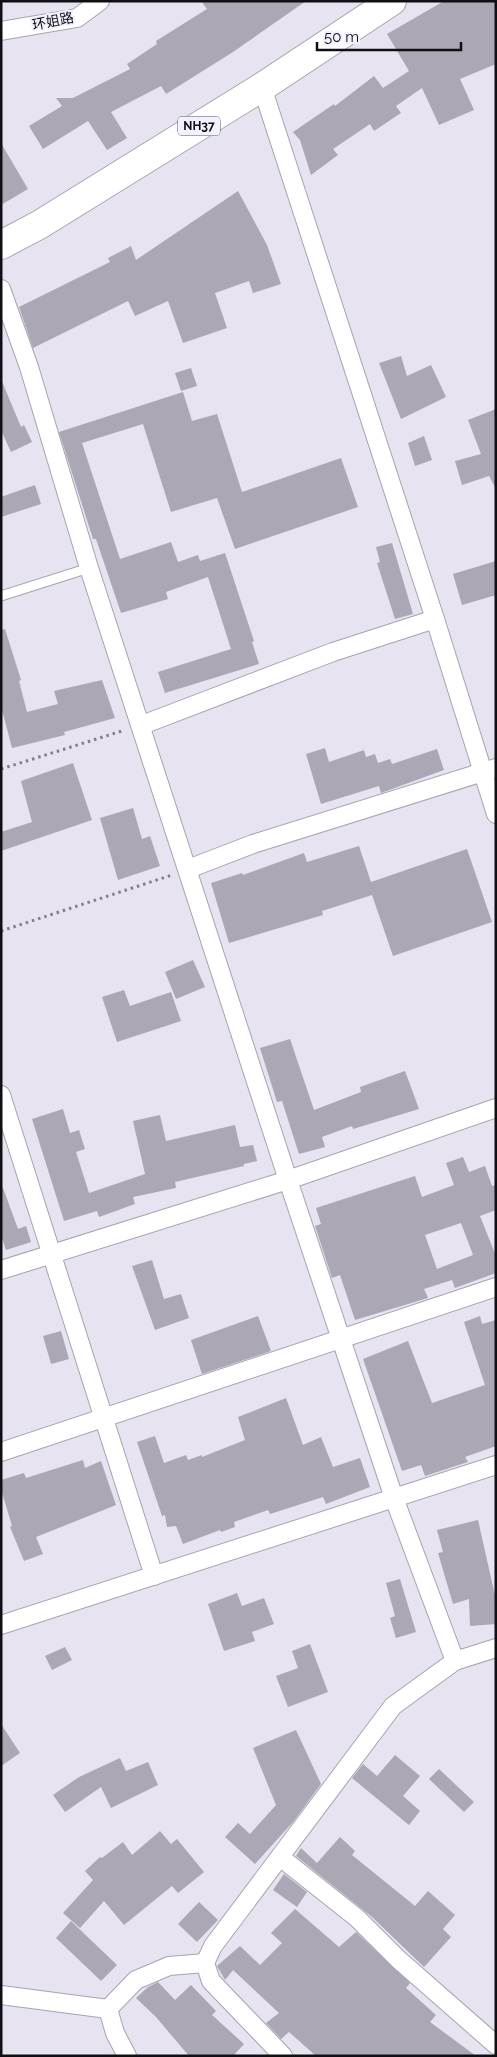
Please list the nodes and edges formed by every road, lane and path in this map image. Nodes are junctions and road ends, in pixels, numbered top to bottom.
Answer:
1 (100, 1) edge
2 (392, 1) edge
3 (1, 31) edge
4 (262, 87) junction
5 (1, 245) edge
6 (1, 289) edge
7 (89, 568) junction
8 (1, 596) edge
9 (435, 619) junction
10 (142, 725) junction
11 (1, 768) edge
12 (489, 770) edge
13 (496, 814) edge
14 (188, 869) junction
15 (1, 931) edge
16 (1, 1094) edge
17 (496, 1108) edge
18 (288, 1180) junction
19 (52, 1254) junction
20 (1, 1270) edge
21 (496, 1287) edge
22 (341, 1339) junction
23 (104, 1418) junction
24 (1, 1452) edge
25 (496, 1465) edge
26 (394, 1498) junction
27 (154, 1576) junction
28 (1, 1625) edge
29 (496, 1648) edge
30 (455, 1661) junction
31 (280, 1857) junction
32 (205, 1963) junction
33 (1, 1995) edge
34 (108, 2009) junction
35 (496, 2045) edge
36 (127, 2056) edge
37 (283, 2056) edge

1 - 3 street, 环姐路
2 - 4 highway, NH37
4 - 5 highway, NH37
4 - 9 street
6 - 7 street
7 - 8 lane
7 - 10 street
9 - 10 street
9 - 12 street
10 - 11 path
10 - 14 street
12 - 13 street
12 - 14 street
14 - 15 path
14 - 18 street
16 - 19 street
17 - 18 street
18 - 19 street
18 - 22 street
19 - 20 street
19 - 23 street
21 - 22 street
22 - 23 street
22 - 26 street
23 - 24 street
23 - 27 street
25 - 26 street
26 - 27 street
26 - 30 street
27 - 28 street
29 - 30 street
30 - 31 street
31 - 32 street
31 - 35 street
32 - 34 street
32 - 37 street
33 - 34 street
34 - 36 street

